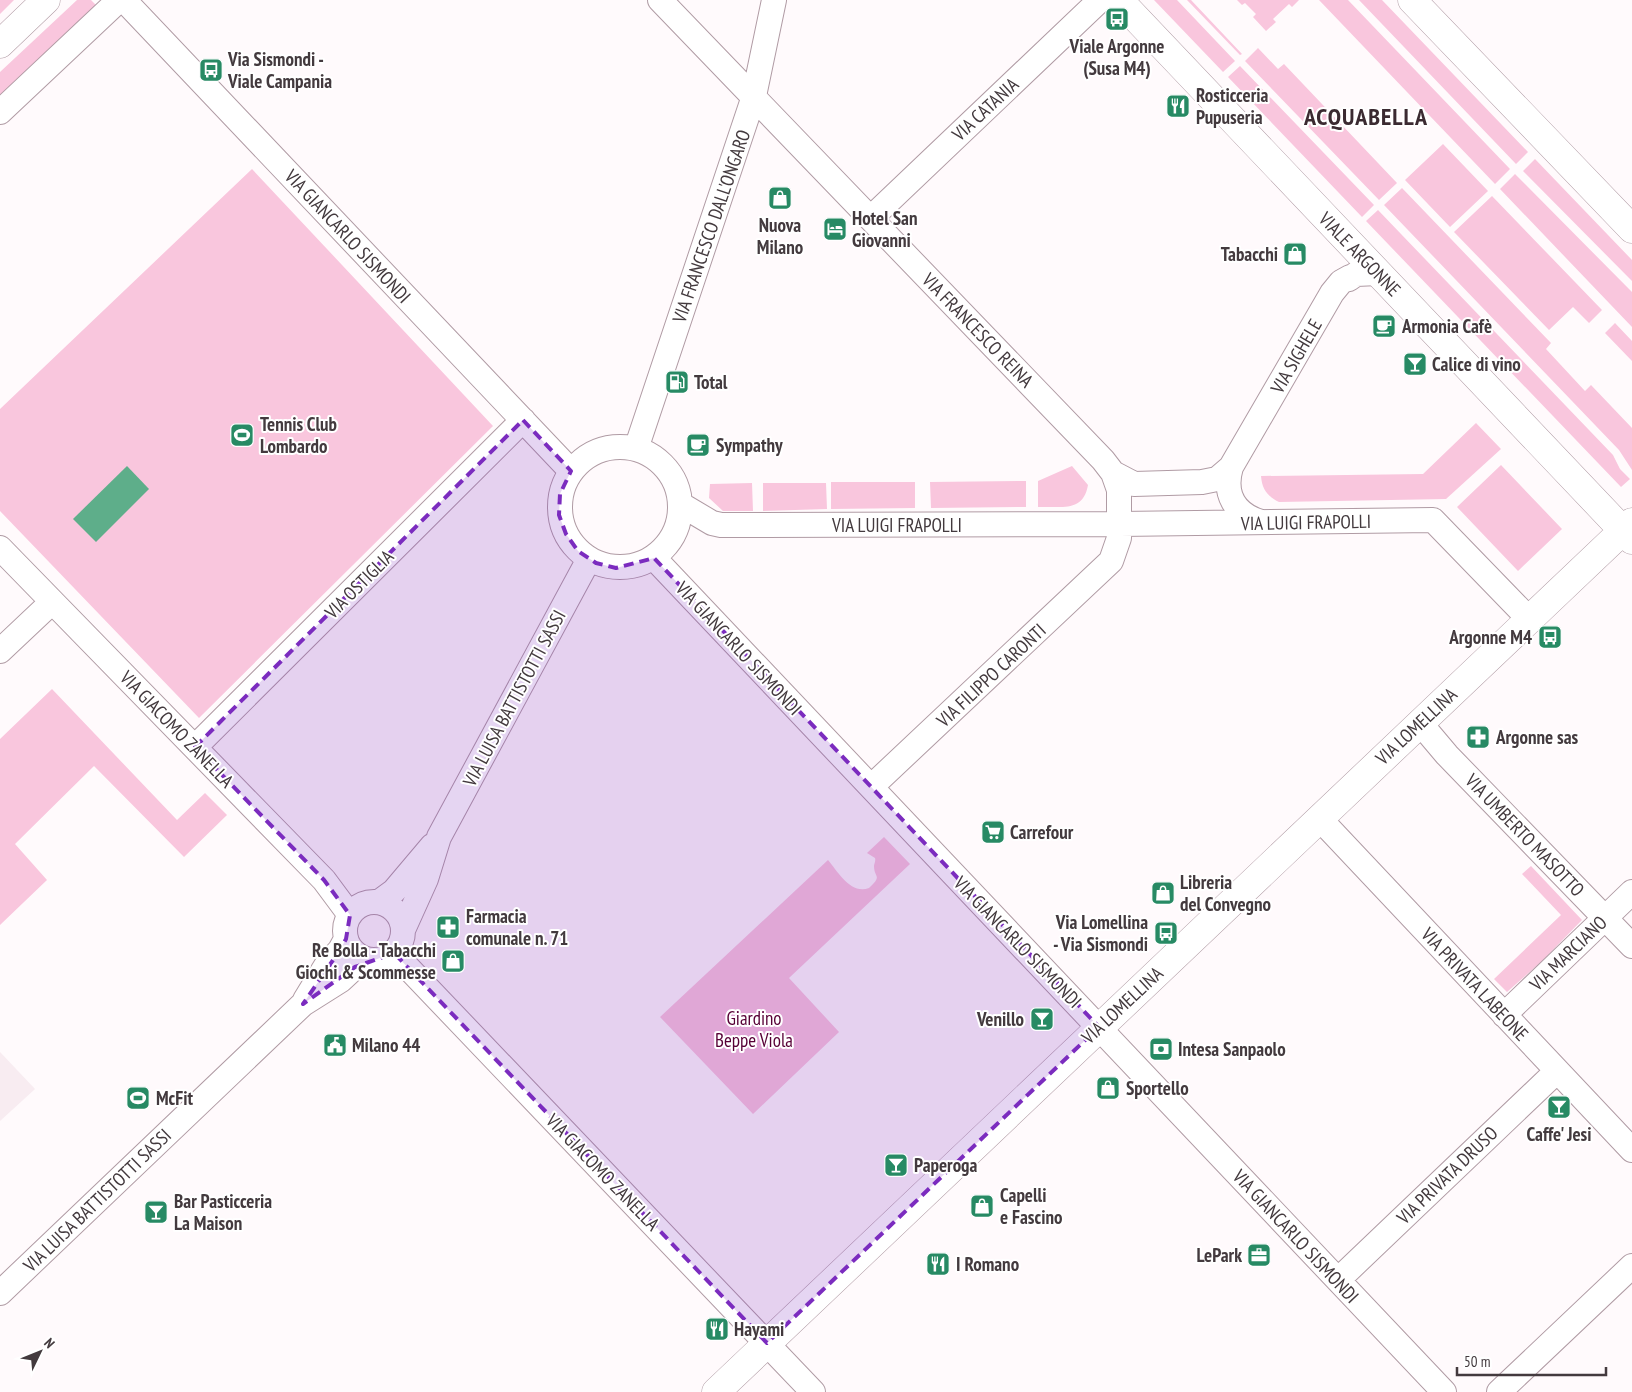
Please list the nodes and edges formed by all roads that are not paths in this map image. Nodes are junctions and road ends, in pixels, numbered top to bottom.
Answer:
1 (46, 0) edge
2 (119, 0) edge
3 (124, 0) edge
4 (660, 0) edge
5 (774, 0) edge
6 (1100, 0) edge
7 (1119, 0) edge
8 (1412, 0) edge
9 (0, 44) edge
10 (754, 96) junction
11 (0, 112) edge
12 (871, 218) junction
13 (1632, 230) edge
14 (1378, 273) junction
15 (523, 420) junction
16 (636, 449) junction
17 (1230, 467) junction
18 (571, 471) junction
19 (1113, 473) junction
20 (680, 504) junction
21 (1261, 522) junction
22 (1120, 524) junction
23 (1629, 530) edge
24 (0, 548) edge
25 (654, 558) junction
26 (589, 559) junction
27 (52, 602) junction
28 (1529, 619) junction
29 (0, 651) edge
30 (1420, 723) junction
31 (194, 747) junction
32 (871, 787) junction
33 (1319, 818) junction
34 (439, 837) junction
35 (1632, 892) edge
36 (379, 902) junction
37 (350, 914) junction
38 (1605, 918) junction
39 (403, 930) junction
40 (346, 939) junction
41 (1632, 946) edge
42 (394, 953) junction
43 (370, 960) junction
44 (303, 1004) junction
45 (1504, 1014) junction
46 (1099, 1027) junction
47 (1557, 1071) junction
48 (1632, 1150) edge
49 (1632, 1267) edge
50 (1338, 1280) junction
51 (0, 1293) edge
52 (767, 1344) junction
53 (716, 1392) edge
54 (813, 1392) edge
55 (1444, 1392) edge
56 (1499, 1392) edge

1 - 9 street
2 - 11 street
3 - 15 street, VIA GIANCARLO SISMONDI
4 - 10 street, VIA FRANCESCO REINA
5 - 10 street, VIA FRANCESCO DALL'ONGARO
6 - 12 street, VIA CATANIA
7 - 14 street, VIALE ARGONNE
8 - 13 street
10 - 12 street, VIA FRANCESCO REINA
10 - 16 street, VIA FRANCESCO DALL'ONGARO
12 - 19 street, VIA FRANCESCO REINA
14 - 17 street, VIA SIGHELE
14 - 23 street, VIALE ARGONNE
15 - 18 street, VIA GIANCARLO SISMONDI
15 - 31 street, VIA OSTIGLIA
16 - 18 street
16 - 20 street
17 - 19 street
17 - 21 street
18 - 26 street
19 - 22 street, VIA FRANCESCO REINA
20 - 22 street, VIA LUIGI FRAPOLLI
20 - 25 street
21 - 22 street, VIA LUIGI FRAPOLLI
21 - 28 street, VIA LUIGI FRAPOLLI
22 - 32 street, VIA FILIPPO CARONTI
23 - 28 street, VIA LOMELLINA
24 - 27 street, VIA GIACOMO ZANELLA
25 - 26 street
25 - 32 street, VIA GIANCARLO SISMONDI
26 - 34 street, VIA LUISA BATTISTOTTI SASSI
27 - 29 street
27 - 31 street, VIA GIACOMO ZANELLA
28 - 30 street, VIA LOMELLINA
30 - 33 street, VIA LOMELLINA
30 - 38 street, VIA UMBERTO MASOTTO
31 - 37 street, VIA GIACOMO ZANELLA
32 - 46 street, VIA GIANCARLO SISMONDI
33 - 45 street, VIA PRIVATA LABEONE
33 - 46 street, VIA LOMELLINA
34 - 36 street, VIA LUISA BATTISTOTTI SASSI
34 - 39 street, VIA LUISA BATTISTOTTI SASSI
35 - 38 street, VIA MARCIANO
36 - 37 street, VIA LUISA BATTISTOTTI SASSI
36 - 39 street
37 - 40 street, VIA LUISA BATTISTOTTI SASSI
38 - 41 street, VIA UMBERTO MASOTTO
38 - 45 street, VIA MARCIANO
39 - 42 street, VIA LUISA BATTISTOTTI SASSI
40 - 43 street
40 - 44 street, VIA LUISA BATTISTOTTI SASSI
42 - 43 street, VIA LUISA BATTISTOTTI SASSI
42 - 52 street, VIA GIACOMO ZANELLA
43 - 44 street, VIA LUISA BATTISTOTTI SASSI
44 - 51 street, VIA LUISA BATTISTOTTI SASSI
45 - 47 street, VIA PRIVATA LABEONE
46 - 50 street, VIA GIANCARLO SISMONDI
46 - 52 street, VIA LOMELLINA
47 - 48 street, VIA PRIVATA LABEONE
47 - 50 street, VIA PRIVATA DRUSO
49 - 56 street
50 - 55 street, VIA GIANCARLO SISMONDI
52 - 53 street, VIA LOMELLINA
52 - 54 street, VIA GIACOMO ZANELLA

